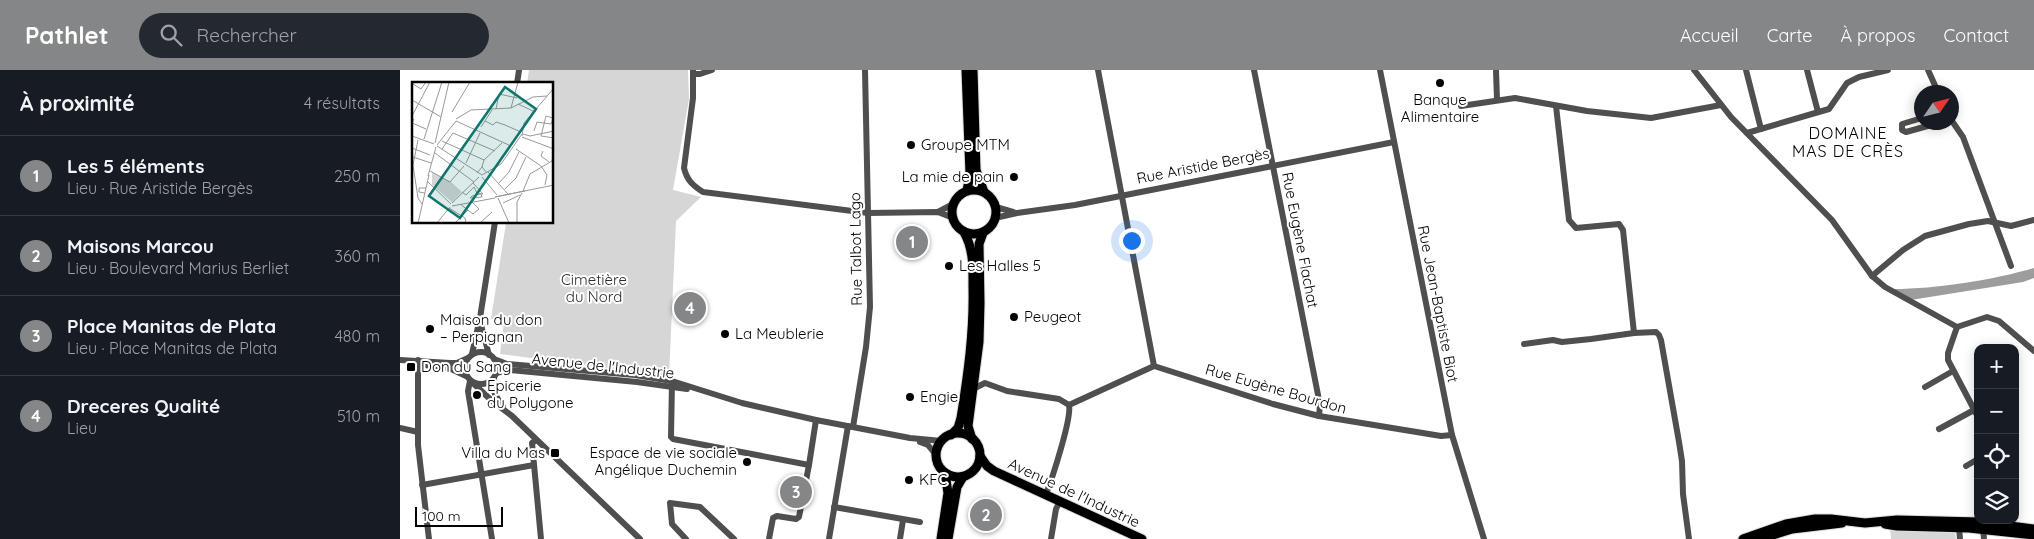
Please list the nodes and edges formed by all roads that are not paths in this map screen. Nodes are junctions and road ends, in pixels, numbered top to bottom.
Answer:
1 (712, 70) edge
2 (865, 70) edge
3 (966, 70) edge
4 (973, 70) edge
5 (1098, 70) edge
6 (1254, 70) edge
7 (1380, 70) edge
8 (1496, 70) edge
9 (1694, 70) edge
10 (1746, 70) edge
11 (1807, 70) edge
12 (1888, 70) edge
13 (1928, 70) edge
14 (693, 72) edge
15 (1874, 72) edge
16 (1935, 85) edge
17 (1497, 100) junction
18 (1721, 105) junction
19 (1461, 106) dead end
20 (1556, 106) junction
21 (1818, 112) junction
22 (1914, 120) edge
23 (1761, 129) junction
24 (1914, 130) edge
25 (1958, 130) edge
26 (1747, 133) junction
27 (1394, 142) junction
28 (1273, 165) junction
29 (967, 191) junction
30 (984, 192) junction
31 (1121, 196) junction
32 (954, 204) junction
33 (996, 207) junction
34 (938, 212) junction
35 (868, 213) junction
36 (1017, 213) junction
37 (953, 218) junction
38 (995, 218) junction
39 (2034, 220) edge
40 (1994, 222) junction
41 (495, 224) edge
42 (964, 232) junction
43 (983, 233) junction
44 (2011, 266) dead end
45 (1872, 276) junction
46 (480, 318) junction
47 (1957, 327) junction
48 (1634, 333) junction
49 (1524, 344) dead end
50 (2034, 351) edge
51 (470, 356) junction
52 (492, 357) junction
53 (400, 361) edge
54 (418, 362) junction
55 (1154, 366) junction
56 (1954, 372) junction
57 (495, 375) junction
58 (611, 376) junction
59 (470, 380) junction
60 (672, 384) junction
61 (1925, 387) dead end
62 (973, 388) junction
63 (1069, 405) junction
64 (1974, 410) joint
65 (512, 416) junction
66 (1319, 416) junction
67 (816, 420) junction
68 (850, 426) junction
69 (400, 428) edge
70 (1939, 429) dead end
71 (418, 432) junction
72 (951, 435) junction
73 (1452, 435) junction
74 (910, 438) junction
75 (972, 439) junction
76 (536, 440) junction
77 (942, 441) junction
78 (936, 455) junction
79 (980, 456) junction
80 (1974, 461) edge
81 (534, 465) junction
82 (809, 465) junction
83 (1966, 466) dead end
84 (994, 471) junction
85 (973, 472) junction
86 (945, 473) junction
87 (482, 474) junction
88 (963, 477) junction
89 (422, 485) junction
90 (1046, 494) junction
91 (1060, 501) junction
92 (834, 507) junction
93 (903, 520) junction
94 (920, 522) dead end
95 (1852, 522) junction
96 (1878, 523) junction
97 (1974, 524) edge
98 (1981, 524) edge
99 (1995, 524) edge
100 (2007, 525) edge
101 (1959, 528) junction
102 (1969, 528) junction
103 (2034, 529) edge
104 (2034, 534) edge
105 (633, 535) edge
106 (1765, 538) edge
107 (429, 539) edge
108 (492, 539) edge
109 (541, 539) edge
110 (640, 539) edge
111 (686, 539) edge
112 (734, 539) edge
113 (769, 539) edge
114 (828, 539) edge
115 (900, 539) edge
116 (941, 539) edge
117 (948, 539) edge
118 (1051, 539) edge
119 (1142, 539) edge
120 (1484, 539) edge
121 (1689, 539) edge
122 (1743, 539) edge
123 (1960, 539) edge
124 (1984, 539) edge

1 - 14 street
2 - 35 street, Rue Talbot Lago
3 - 29 main road
4 - 30 main road
5 - 31 street
6 - 28 street, Rue Eugène Flachat
7 - 27 street, Rue Jean-Baptiste Biot
8 - 17 street
9 - 18 street
10 - 23 street
11 - 21 street
12 - 15 street
13 - 16 street
14 - 35 street
15 - 21 street
17 - 19 street
17 - 20 street
18 - 20 street
18 - 26 street
20 - 48 street
21 - 23 street
22 - 24 street
23 - 26 street
25 - 40 street
26 - 45 street
27 - 28 street, Rue Aristide Bergès
27 - 73 street, Rue Jean-Baptiste Biot
28 - 31 street, Rue Aristide Bergès
28 - 66 street, Rue Eugène Flachat
29 - 30 main road
29 - 32 main road
30 - 33 main road
31 - 36 street, Rue Aristide Bergès
31 - 55 street
32 - 34 street
32 - 37 main road
33 - 36 street, Rue Aristide Bergès
33 - 38 main road
34 - 35 street
34 - 37 street
35 - 68 street, Rue Talbot Lago
36 - 38 street, Rue Aristide Bergès
37 - 42 main road
38 - 43 main road
39 - 40 street
40 - 44 street
40 - 45 street
41 - 46 street
42 - 43 main road
42 - 72 main road
43 - 62 main road
45 - 47 street
46 - 51 street
46 - 52 street
47 - 50 street
47 - 56 street
48 - 49 street
48 - 121 street
51 - 52 street
51 - 54 street
51 - 59 street
52 - 57 street
52 - 58 street, Avenue de l'Industrie
53 - 54 street
54 - 59 street
54 - 71 street
55 - 63 street
55 - 66 street, Rue Eugène Bourdon
56 - 61 street
56 - 64 street
57 - 58 street, Avenue de l'Industrie
57 - 59 street
57 - 65 street
58 - 60 street, Avenue de l'Industrie
59 - 65 street
59 - 87 street
60 - 67 street, Avenue de l'Industrie
60 - 82 street
62 - 63 street
62 - 75 main road
63 - 90 street
64 - 70 street
65 - 76 street
66 - 73 street, Rue Eugène Bourdon
67 - 68 street, Avenue de l'Industrie
67 - 82 street
68 - 74 street, Avenue de l'Industrie
68 - 92 street, Rue Talbot Lago
69 - 71 street
71 - 89 street
72 - 75 main road
72 - 77 main road
73 - 120 street, Rue Jean-Baptiste Biot
74 - 77 street, Avenue de l'Industrie
74 - 78 street, Avenue de l'Industrie
75 - 79 main road
76 - 81 street
76 - 105 street
77 - 78 main road
78 - 86 main road
79 - 84 main road, Avenue de l'Industrie
79 - 85 main road
80 - 83 street
81 - 87 street
81 - 109 street
82 - 113 street
84 - 85 main road, Avenue de l'Industrie
84 - 90 main road, Avenue de l'Industrie
85 - 88 main road
86 - 88 main road
86 - 116 main road
87 - 89 street
87 - 108 street
88 - 117 main road
89 - 107 street
90 - 91 main road, Avenue de l'Industrie
91 - 118 street
91 - 119 main road, Avenue de l'Industrie
92 - 93 street
92 - 114 street, Rue Talbot Lago
93 - 94 street
93 - 115 street
95 - 96 main road
95 - 106 main road
95 - 122 main road
96 - 97 main road
96 - 101 main road
98 - 100 main road
98 - 102 main road
98 - 124 street
99 - 102 street
100 - 103 main road
100 - 104 main road
101 - 102 main road
101 - 123 street
105 - 110 street
111 - 112 street

